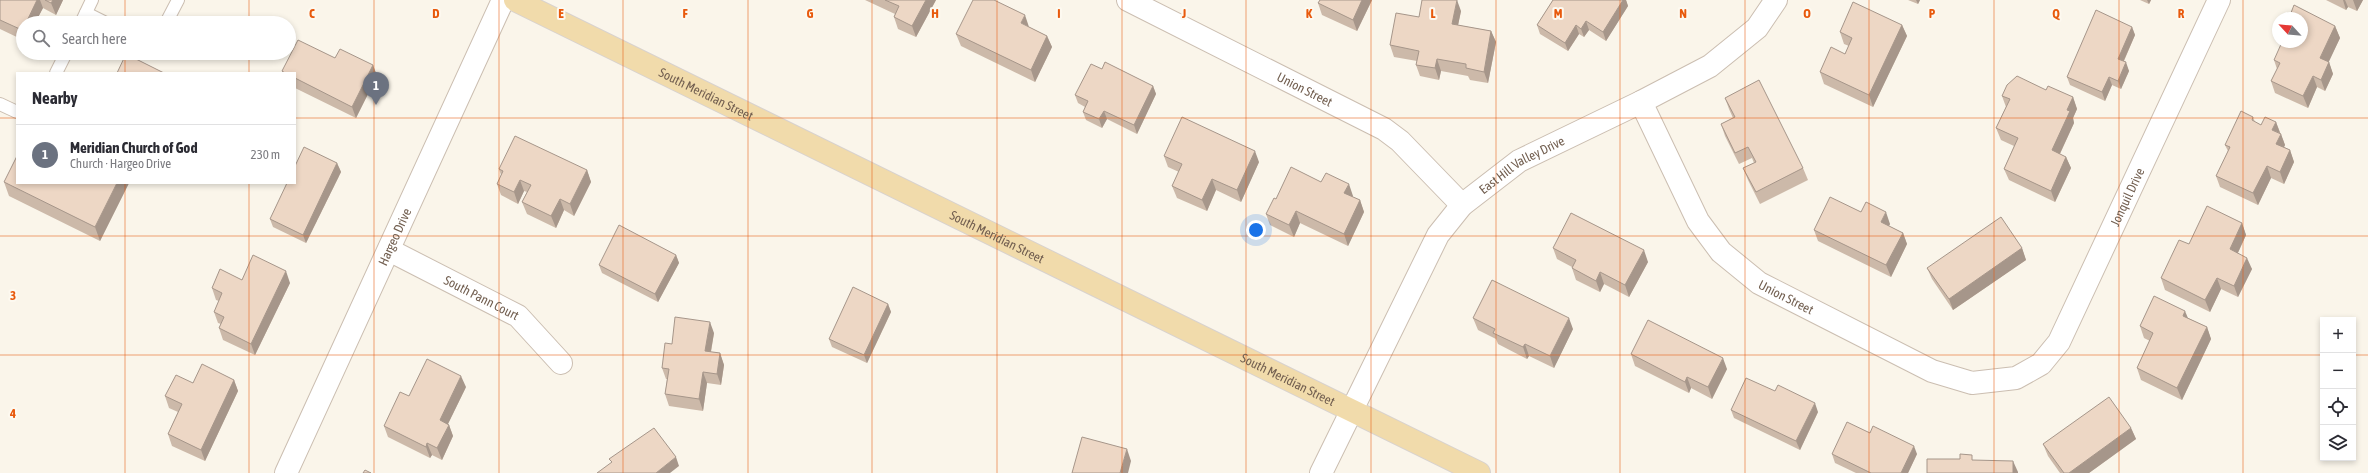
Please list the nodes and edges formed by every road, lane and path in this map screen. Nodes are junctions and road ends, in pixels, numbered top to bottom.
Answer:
1 (92, 0) edge
2 (178, 0) edge
3 (503, 0) edge
4 (515, 0) edge
5 (1128, 0) edge
6 (1776, 0) edge
7 (2220, 0) edge
8 (84, 16) edge
9 (170, 16) edge
10 (62, 60) edge
11 (56, 72) edge
12 (1641, 102) junction
13 (0, 104) edge
14 (16, 112) edge
15 (1462, 205) junction
16 (389, 250) junction
17 (561, 363) dead end
18 (2016, 378) joint
19 (1351, 410) junction
20 (286, 473) edge
21 (1321, 473) edge
22 (1480, 473) edge

1 - 8 lane
2 - 9 lane
3 - 16 street, Hargeo Drive
4 - 19 main road, South Meridian Street
5 - 15 street, Union Street
6 - 12 street, East Hill Valley Drive
7 - 18 street, Jonquil Drive
10 - 11 lane
12 - 15 street, East Hill Valley Drive
12 - 18 street, Union Street
13 - 14 lane
15 - 19 street, East Hill Valley Drive
16 - 17 street, South Pann Court
16 - 20 street, Hargeo Drive
19 - 21 street, East Hill Valley Drive
19 - 22 main road, South Meridian Street

